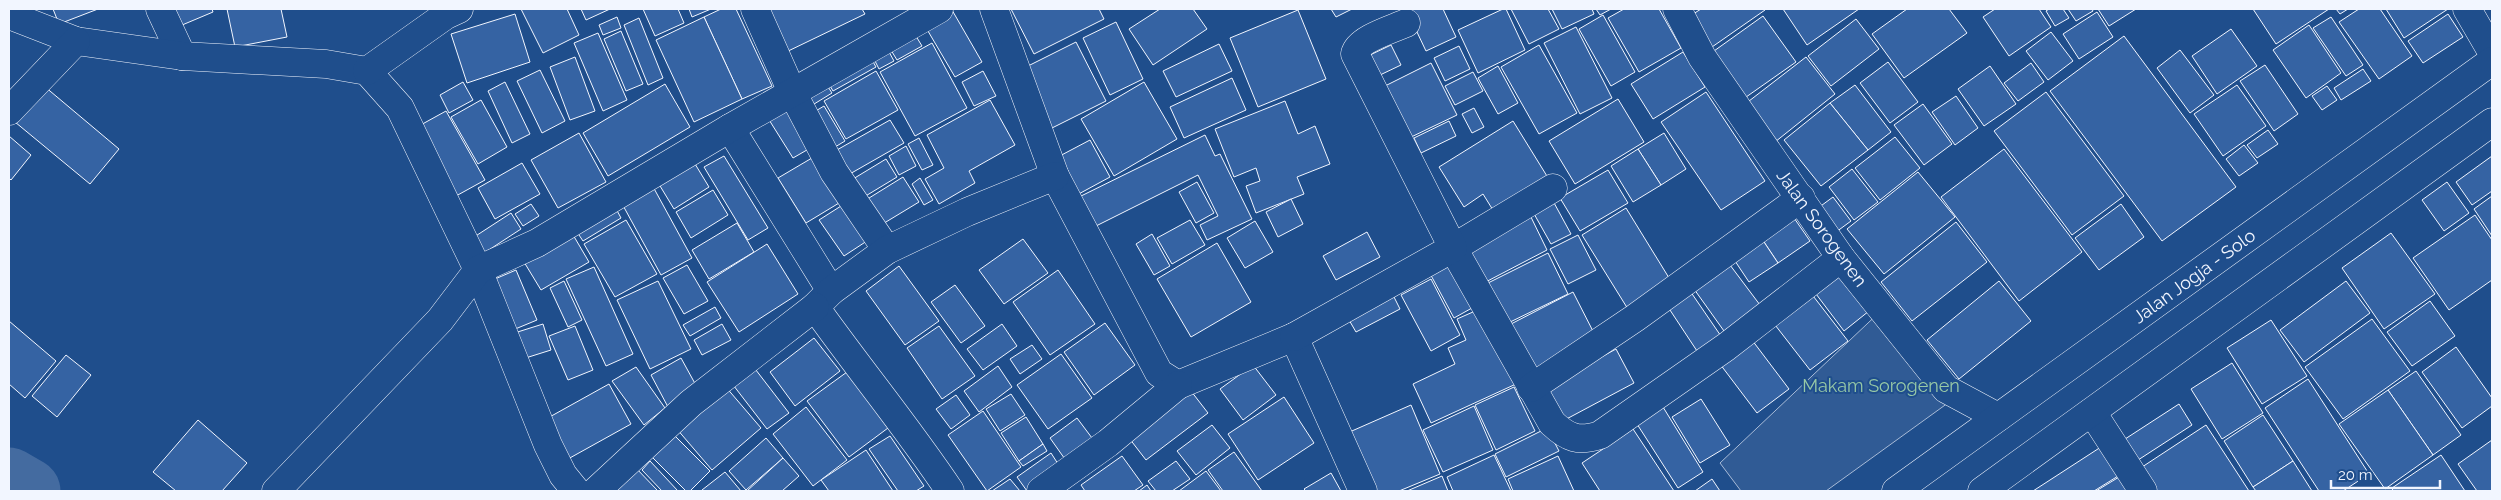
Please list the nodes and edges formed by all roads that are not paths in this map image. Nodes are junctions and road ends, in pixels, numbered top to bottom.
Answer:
1 (160, 9) edge
2 (755, 9) edge
3 (939, 9) edge
4 (994, 9) edge
5 (1677, 9) edge
6 (2467, 9) edge
7 (450, 11) edge
8 (9, 15) edge
9 (1406, 22) dead end
10 (76, 41) junction
11 (2492, 52) edge
12 (182, 56) junction
13 (2492, 61) edge
14 (368, 71) junction
15 (792, 92) junction
16 (9, 111) edge
17 (2492, 122) edge
18 (730, 128) junction
19 (1055, 176) junction
20 (1553, 188) dead end
21 (1801, 198) junction
22 (1453, 248) junction
23 (887, 250) junction
24 (1841, 258) junction
25 (478, 270) junction
26 (823, 299) junction
27 (1294, 337) junction
28 (1178, 385) junction
29 (1531, 388) junction
30 (2092, 412) junction
31 (1998, 417) junction
32 (948, 490) edge
33 (276, 491) edge
34 (576, 491) edge
35 (596, 491) edge
36 (1041, 491) edge
37 (1363, 491) edge
38 (1896, 491) edge
39 (1982, 491) edge
40 (2142, 491) edge

1 - 12 main road
2 - 15 main road
3 - 15 main road
4 - 19 main road
5 - 21 main road, Jalan Sorogenen
6 - 11 main road
7 - 14 main road
8 - 10 main road
9 - 22 main road
10 - 12 main road
10 - 16 main road
12 - 14 main road
13 - 31 main road, Jalan Jogja - Solo
14 - 25 main road
15 - 18 main road
15 - 23 main road
17 - 30 main road
18 - 25 main road
18 - 26 main road
19 - 23 main road
19 - 28 main road
20 - 22 main road
21 - 24 main road, Jalan Sorogenen
21 - 29 main road
22 - 27 main road
22 - 29 main road
23 - 26 main road
24 - 29 main road
24 - 31 main road, Jalan Sorogenen
25 - 33 main road
25 - 34 main road
26 - 32 main road
26 - 35 main road
27 - 28 main road
27 - 37 main road
28 - 36 main road
30 - 39 main road
30 - 40 main road
31 - 38 main road, Jalan Jogja - Solo

